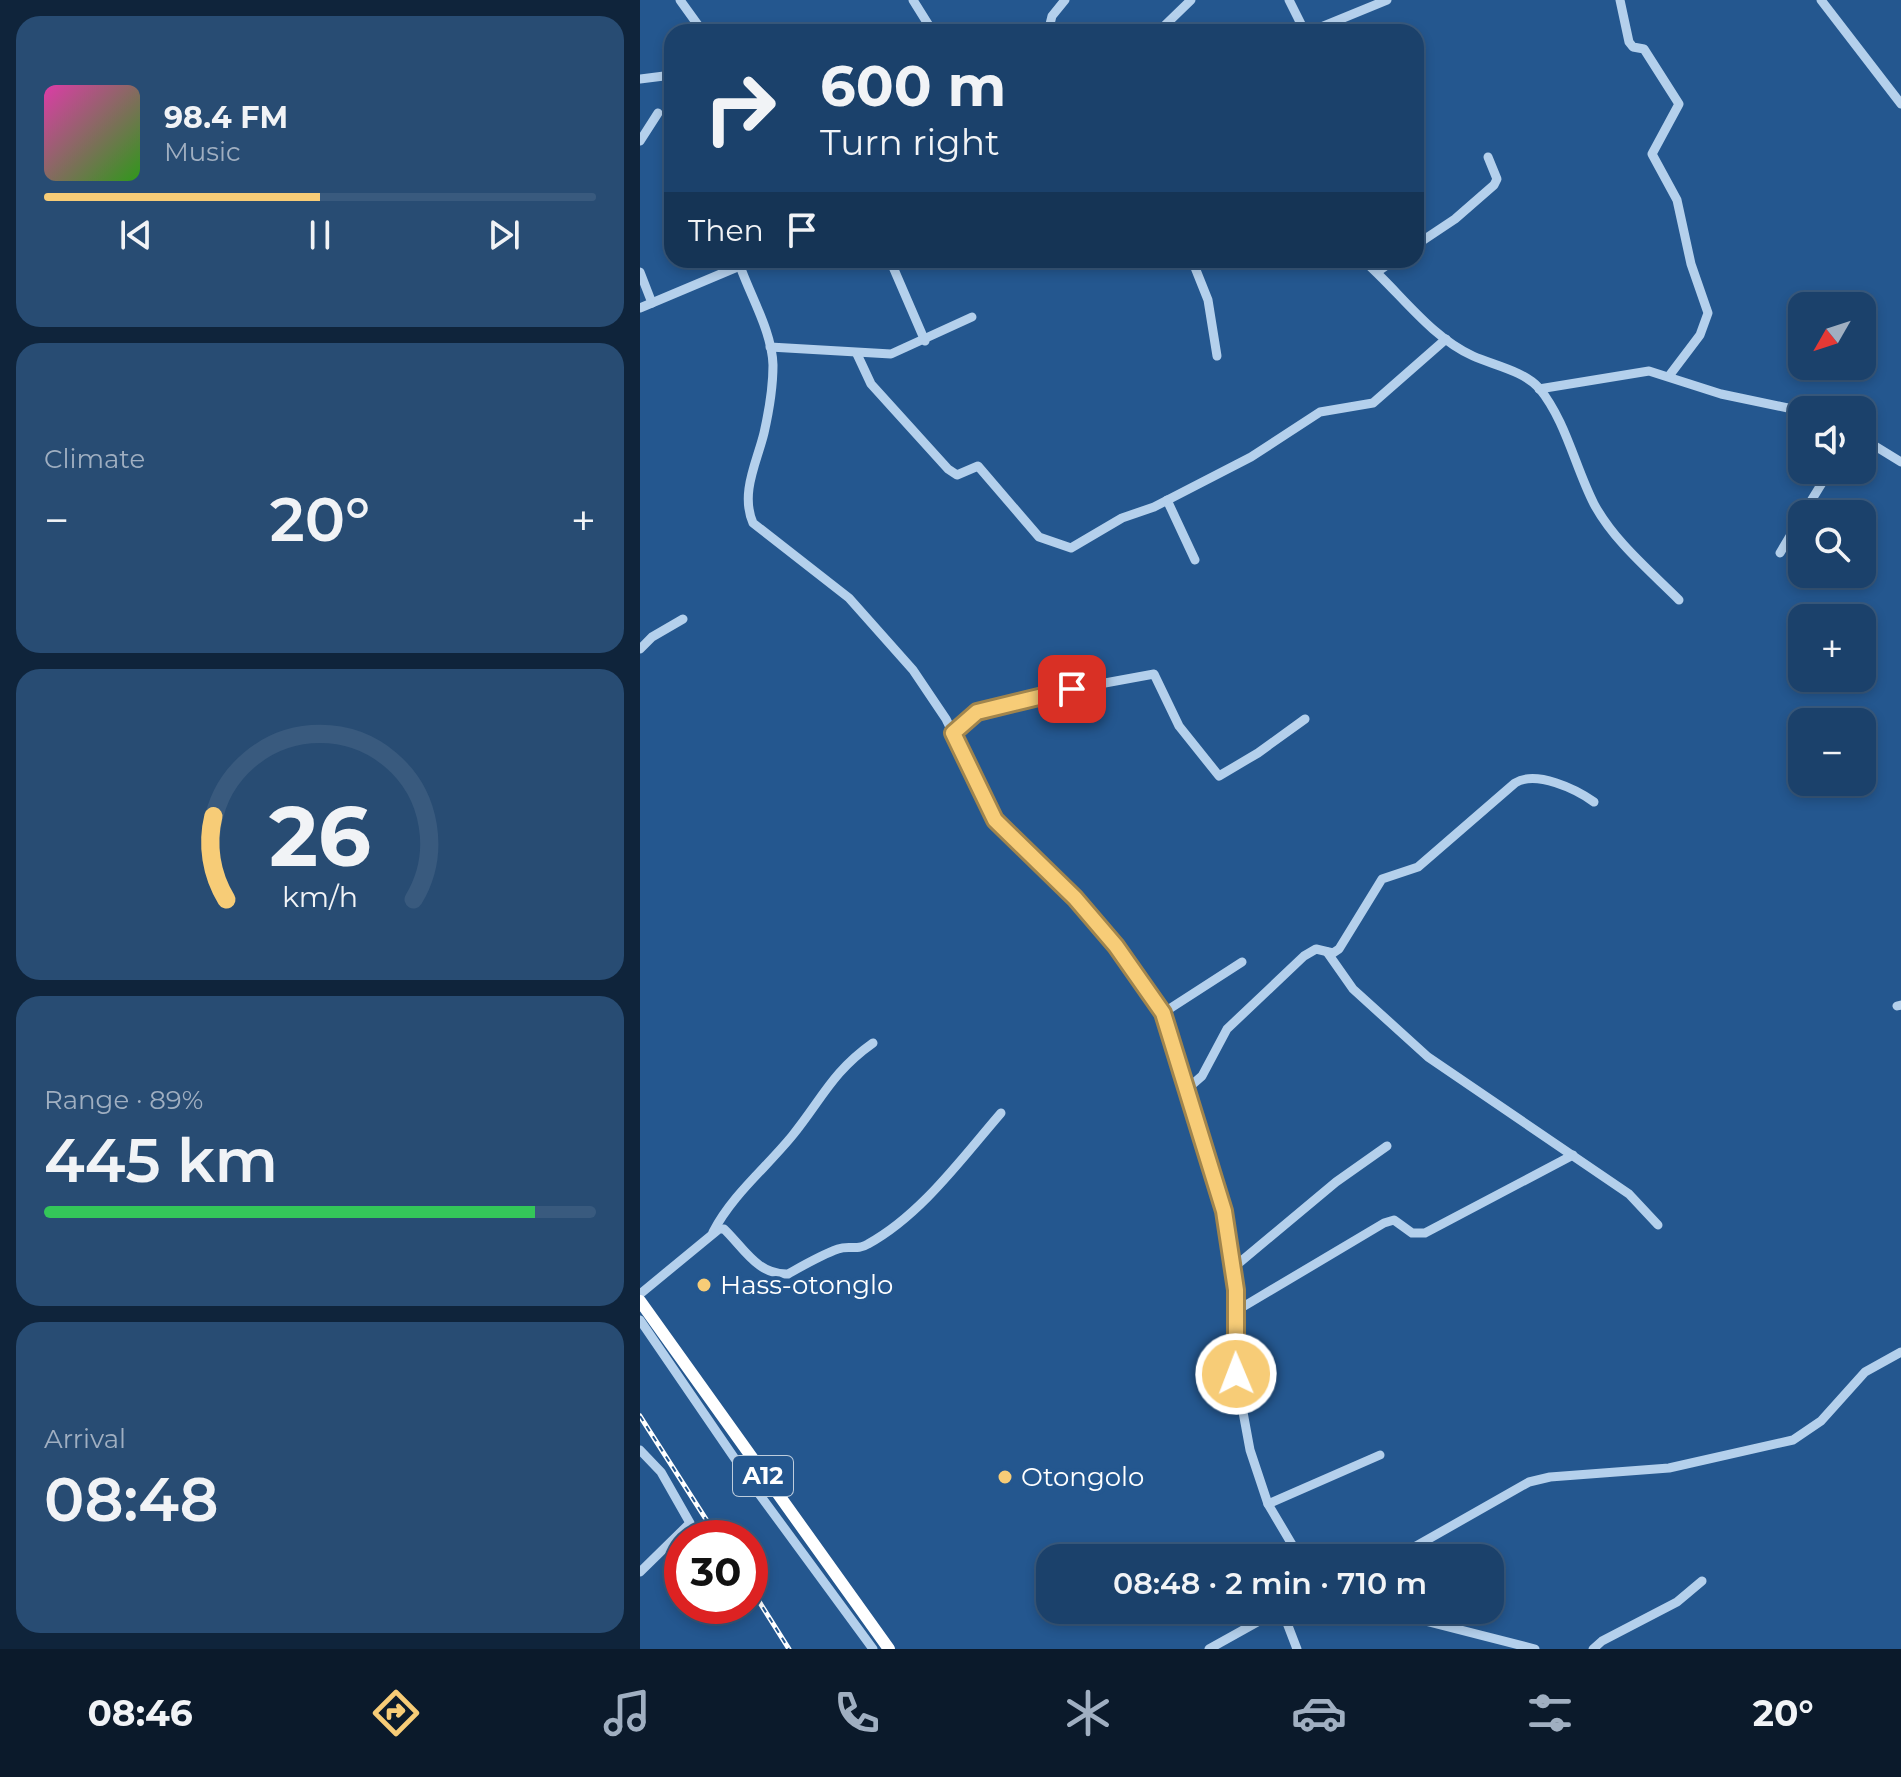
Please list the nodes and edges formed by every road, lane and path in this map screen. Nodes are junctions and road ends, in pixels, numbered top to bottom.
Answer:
1 (680, 0) edge
2 (913, 0) edge
3 (1065, 0) edge
4 (1191, 0) edge
5 (1289, 0) edge
6 (1387, 0) edge
7 (1620, 0) edge
8 (1821, 0) edge
9 (697, 24) edge
10 (928, 24) edge
11 (1050, 24) edge
12 (1166, 24) edge
13 (1302, 24) edge
14 (1327, 24) edge
15 (664, 76) edge
16 (640, 79) edge
17 (1901, 104) edge
18 (658, 113) dead end
19 (640, 141) edge
20 (1488, 157) dead end
21 (1424, 239) edge
22 (735, 268) edge
23 (741, 268) edge
24 (893, 268) edge
25 (1195, 268) edge
26 (1372, 268) edge
27 (1383, 268) edge
28 (640, 272) edge
29 (1377, 272) junction
30 (652, 303) junction
31 (640, 308) edge
32 (972, 317) dead end
33 (1446, 339) junction
34 (925, 341) junction
35 (770, 347) junction
36 (857, 354) junction
37 (1217, 356) dead end
38 (1669, 376) junction
39 (1539, 389) junction
40 (1788, 408) edge
41 (1876, 447) edge
42 (1901, 462) edge
43 (1167, 500) junction
44 (1788, 539) edge
45 (1780, 553) dead end
46 (1195, 560) dead end
47 (1679, 600) dead end
48 (683, 619) dead end
49 (640, 649) edge
50 (1305, 719) dead end
51 (953, 733) junction
52 (1594, 802) dead end
53 (1327, 952) junction
54 (1242, 962) dead end
55 (1163, 1013) junction
56 (873, 1043) dead end
57 (1187, 1089) junction
58 (1001, 1113) dead end
59 (1387, 1146) dead end
60 (1573, 1155) junction
61 (1658, 1225) dead end
62 (713, 1232) junction
63 (1233, 1268) junction
64 (640, 1294) edge
65 (640, 1301) edge
66 (1236, 1311) junction
67 (640, 1320) edge
68 (1901, 1352) edge
69 (640, 1450) edge
70 (1380, 1455) dead end
71 (1268, 1504) junction
72 (1292, 1544) edge
73 (1420, 1544) edge
74 (640, 1572) edge
75 (1702, 1581) dead end
76 (1255, 1624) edge
77 (1287, 1624) edge
78 (1437, 1624) edge
79 (873, 1649) edge
80 (889, 1649) edge
81 (1209, 1649) edge
82 (1297, 1649) edge
83 (1535, 1649) edge
84 (1593, 1649) edge

1 - 9 street
2 - 10 street
3 - 11 street
4 - 12 street
5 - 13 street
6 - 14 street
7 - 38 street
8 - 17 street
15 - 16 street
18 - 19 street
20 - 21 street
22 - 30 street
23 - 35 street
24 - 34 street
25 - 37 street
26 - 29 street
27 - 29 street
28 - 30 street
29 - 33 street
30 - 31 street
32 - 34 street
33 - 39 street
33 - 43 street
34 - 36 street
35 - 36 street
35 - 51 street
36 - 43 street
38 - 39 street
38 - 40 street
39 - 47 street
41 - 42 street
43 - 46 street
44 - 45 street
48 - 49 street
50 - 51 street
51 - 55 street
52 - 53 street
53 - 57 street
53 - 60 street
54 - 55 street
55 - 57 street
56 - 62 street
57 - 63 street
58 - 62 street
59 - 63 street
60 - 61 street
60 - 66 street
62 - 64 street
63 - 66 street
65 - 80 highway, A12
66 - 71 street
67 - 79 street
68 - 73 street
69 - 74 street
70 - 71 street
71 - 72 street
75 - 84 street
76 - 81 street
77 - 82 street
78 - 83 street

